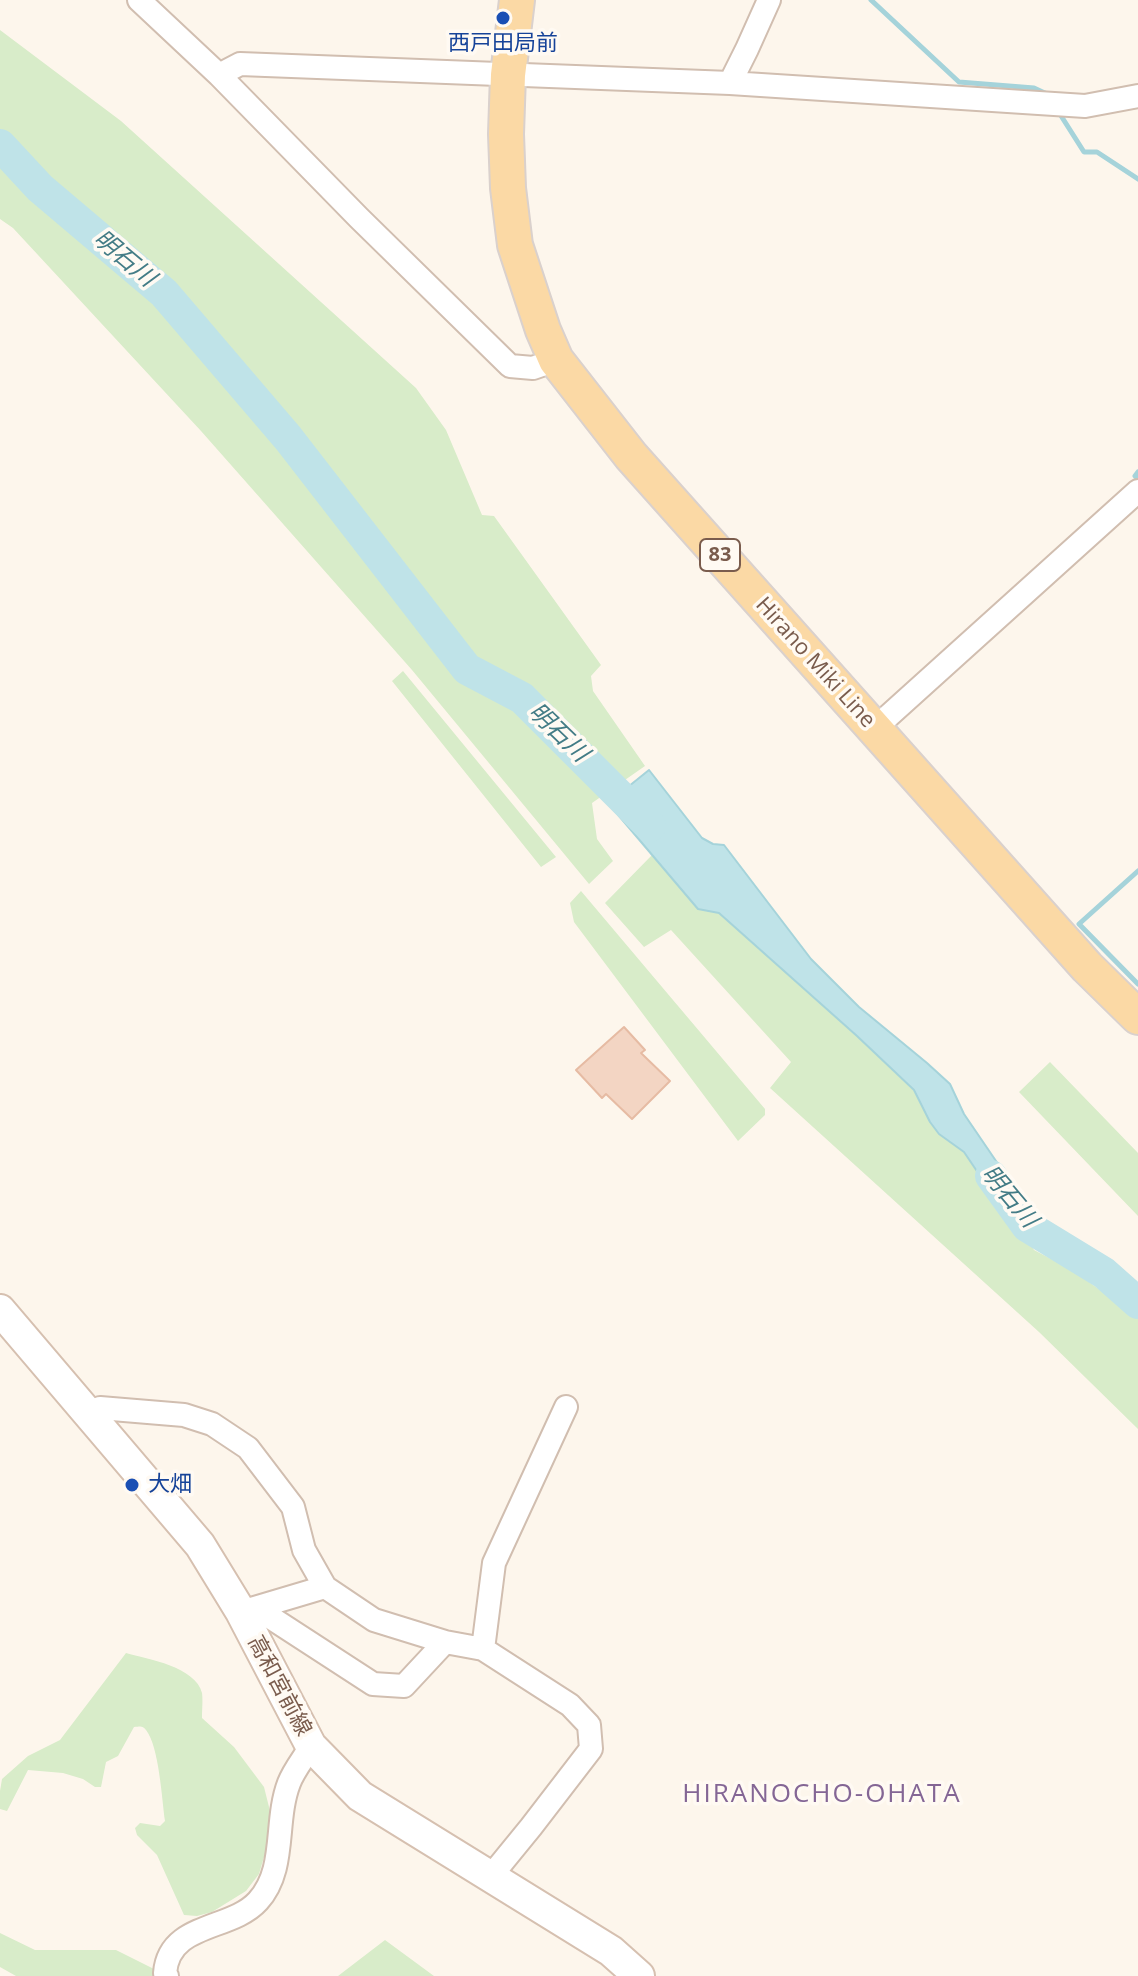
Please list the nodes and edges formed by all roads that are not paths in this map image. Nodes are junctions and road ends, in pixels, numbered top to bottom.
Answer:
1 (139, 0) edge
2 (517, 0) edge
3 (769, 0) edge
4 (219, 75) junction
5 (508, 75) junction
6 (730, 83) junction
7 (1138, 96) edge
8 (556, 360) junction
9 (1138, 491) edge
10 (874, 729) junction
11 (1138, 1017) edge
12 (0, 1310) edge
13 (566, 1407) dead end
14 (89, 1414) junction
15 (325, 1587) junction
16 (248, 1610) junction
17 (445, 1642) junction
18 (483, 1649) junction
19 (311, 1746) junction
20 (491, 1876) junction
21 (167, 1976) edge
22 (639, 1976) edge

1 - 4 street
2 - 5 main road, Hirano Miki Line / 83
3 - 6 street
4 - 5 street
4 - 8 street
5 - 6 street
5 - 8 main road, Hirano Miki Line / 83
6 - 7 street
8 - 10 main road, Hirano Miki Line / 83
9 - 10 street
10 - 11 main road, Hirano Miki Line / 83
12 - 14 street, 高和宮前線
13 - 18 street
14 - 15 street
14 - 16 street, 高和宮前線
15 - 16 street
15 - 17 street
16 - 17 street
16 - 19 street, 高和宮前線
17 - 18 street
18 - 20 street
19 - 20 street, 高和宮前線
19 - 21 street
20 - 22 street, 高和宮前線

